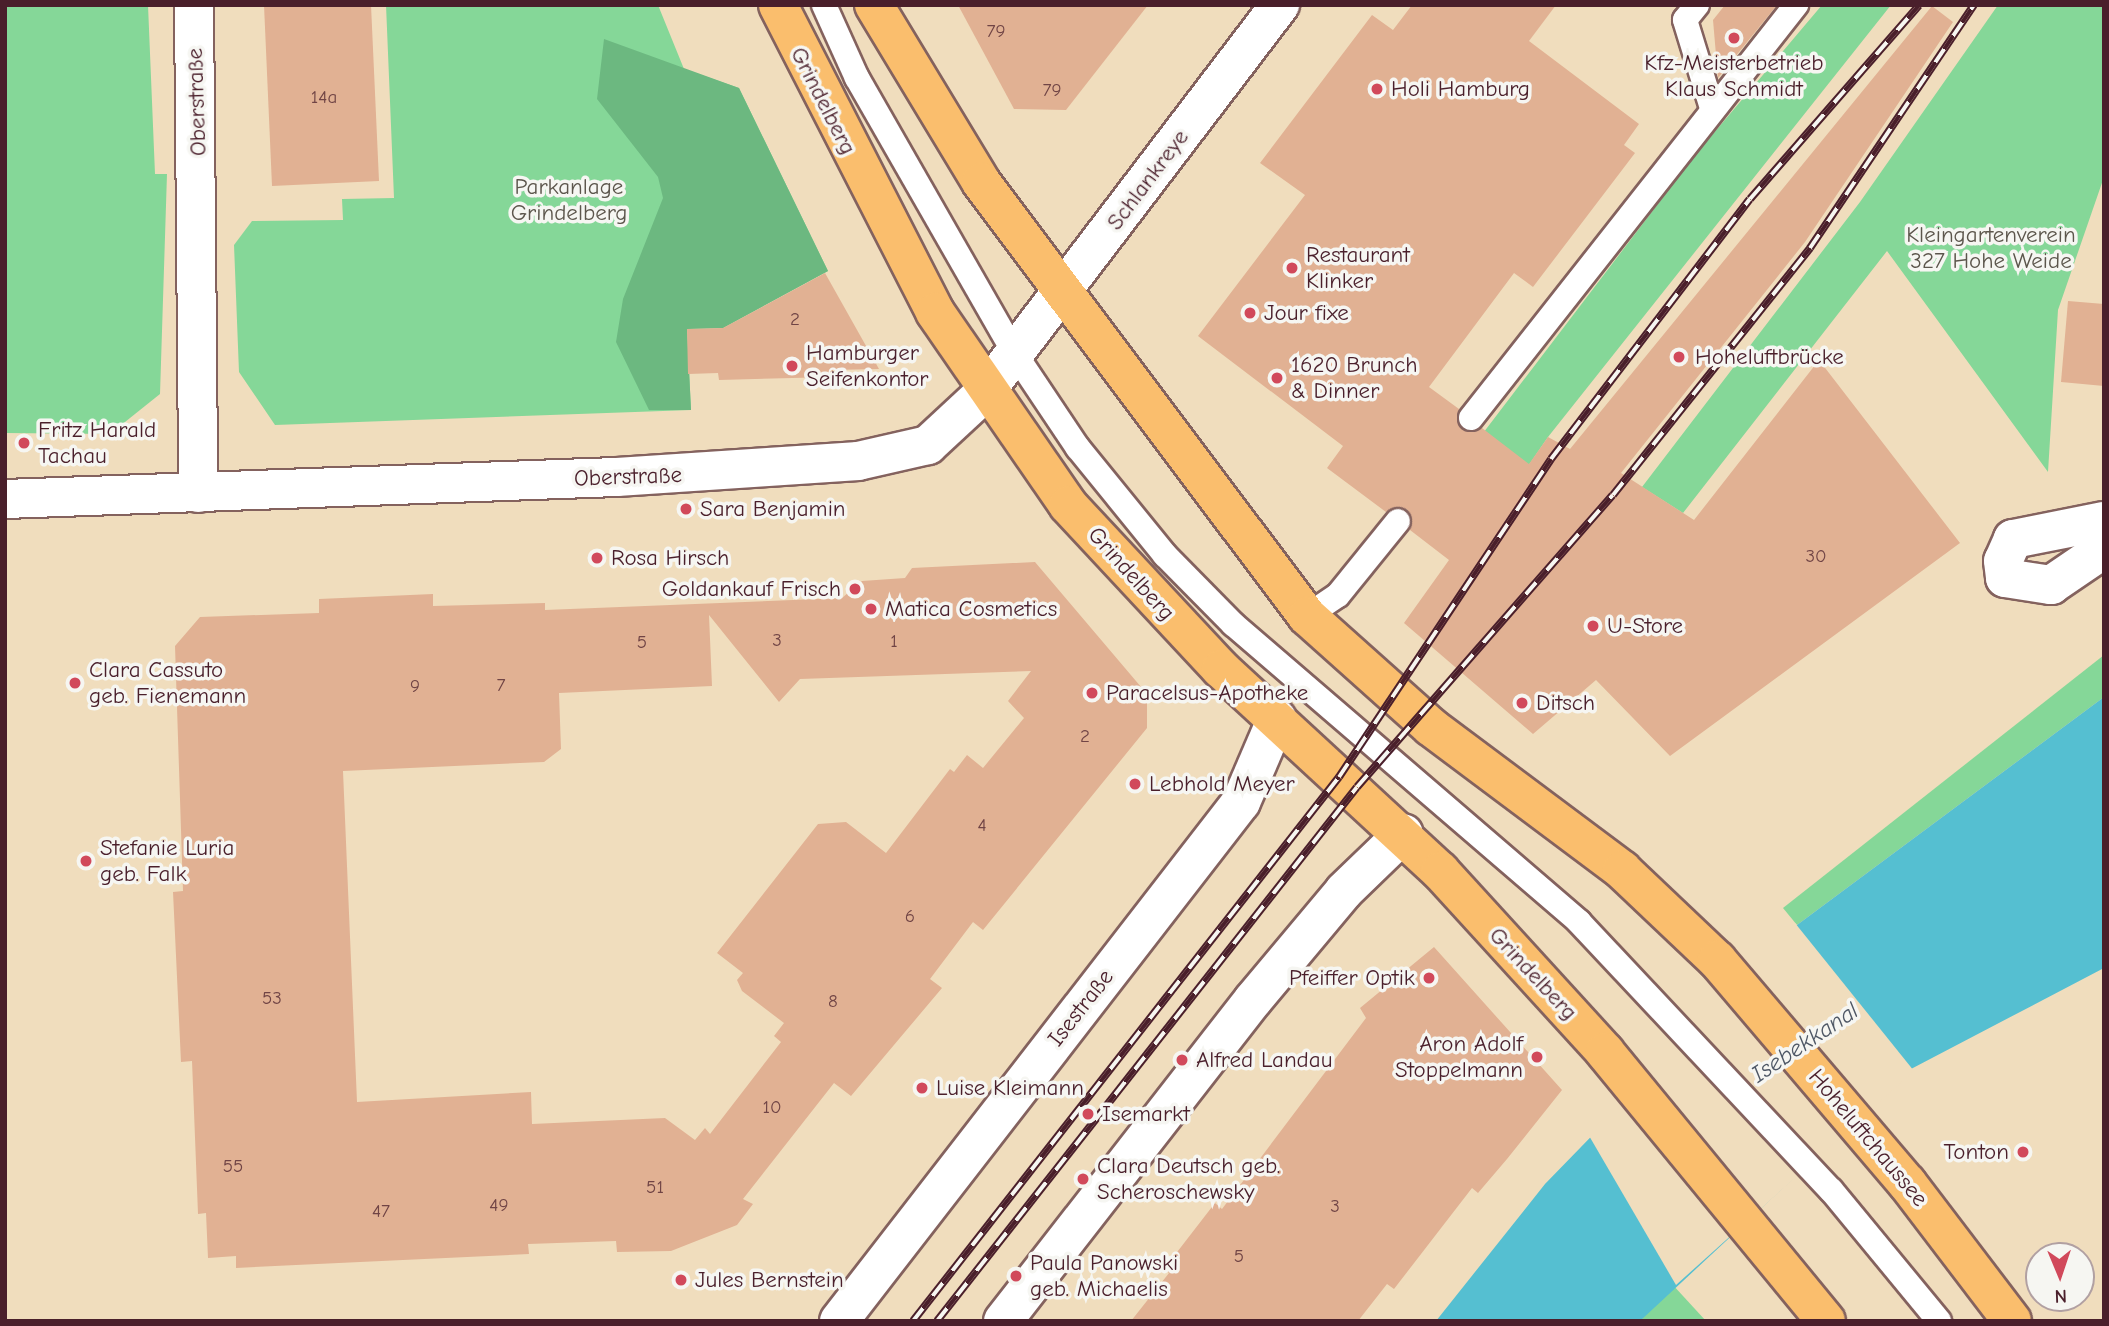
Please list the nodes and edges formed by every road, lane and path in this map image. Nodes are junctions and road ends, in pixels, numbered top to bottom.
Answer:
1 (194, 5) edge
2 (778, 5) edge
3 (824, 5) edge
4 (874, 5) edge
5 (1280, 5) edge
6 (1697, 5) edge
7 (1796, 5) edge
8 (1711, 105) junction
9 (1063, 293) junction
10 (1015, 354) junction
11 (985, 393) junction
12 (1471, 418) dead end
13 (198, 493) junction
14 (5, 499) edge
15 (2104, 521) edge
16 (1398, 522) dead end
17 (2104, 549) edge
18 (1307, 616) junction
19 (1277, 718) junction
20 (1404, 833) junction
21 (839, 1321) edge
22 (1003, 1321) edge
23 (1826, 1321) edge
24 (1938, 1321) edge
25 (2012, 1321) edge

1 - 13 street, Oberstraße
2 - 11 main road, Grindelberg
3 - 10 lane
4 - 9 main road
5 - 9 street, Schlankreye
6 - 8 lane
7 - 8 lane
8 - 12 lane
9 - 10 street, Schlankreye
9 - 18 main road
10 - 11 street, Oberstraße
10 - 24 lane
11 - 13 street, Oberstraße
11 - 19 main road, Grindelberg
13 - 14 street, Oberstraße
15 - 17 street
16 - 18 lane
18 - 25 main road, Hoheluftchaussee
19 - 20 main road, Grindelberg
19 - 21 street, Isestraße
20 - 22 street
20 - 23 main road, Grindelberg

